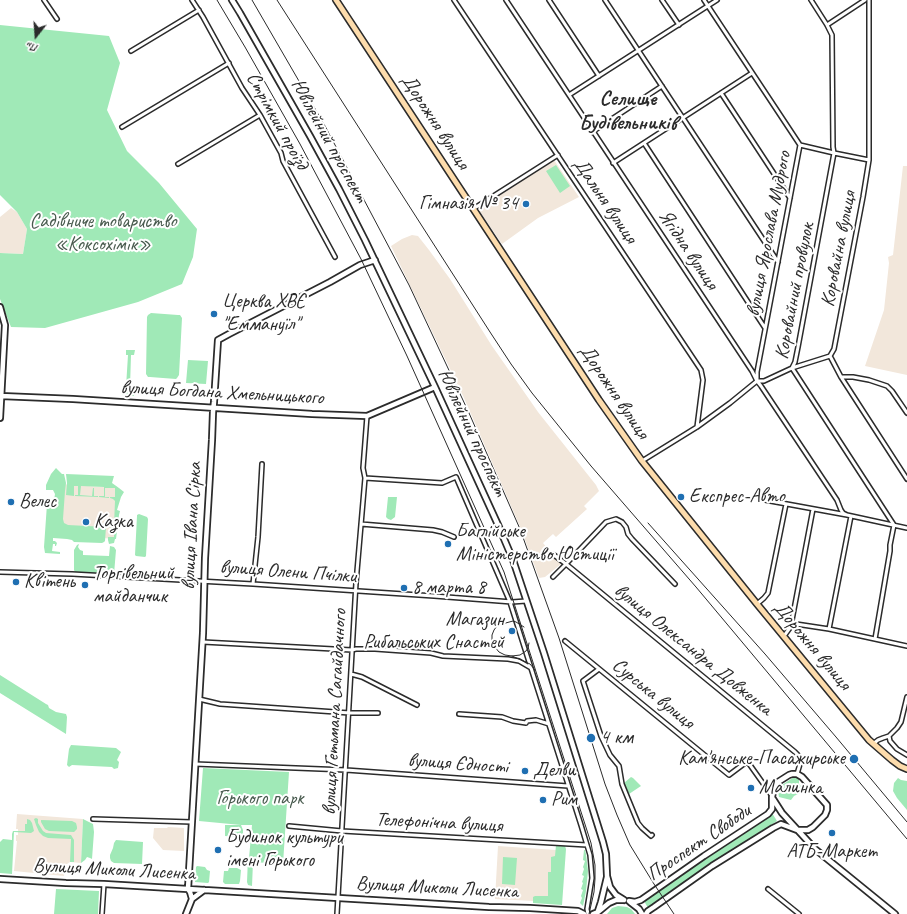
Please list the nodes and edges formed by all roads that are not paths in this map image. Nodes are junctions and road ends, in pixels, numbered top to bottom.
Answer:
1 (44, 0) edge
2 (192, 0) edge
3 (232, 0) edge
4 (336, 0) edge
5 (454, 0) edge
6 (506, 0) edge
7 (549, 0) edge
8 (605, 0) edge
9 (662, 0) edge
10 (704, 0) edge
11 (717, 0) edge
12 (811, 0) edge
13 (865, 0) edge
14 (869, 0) edge
15 (708, 6) junction
16 (199, 10) junction
17 (57, 19) dead end
18 (679, 25) junction
19 (827, 25) junction
20 (132, 51) dead end
21 (638, 51) junction
22 (229, 63) junction
23 (752, 74) junction
24 (599, 76) junction
25 (662, 86) junction
26 (721, 93) junction
27 (569, 95) junction
28 (260, 115) junction
29 (683, 118) junction
30 (122, 127) dead end
31 (592, 132) junction
32 (644, 143) junction
33 (800, 145) junction
34 (834, 153) junction
35 (558, 155) junction
36 (869, 160) junction
37 (613, 163) junction
38 (178, 164) dead end
39 (790, 198) junction
40 (473, 209) junction
41 (335, 257) dead end
42 (375, 260) junction
43 (778, 262) junction
44 (0, 307) edge
45 (765, 328) junction
46 (830, 356) junction
47 (792, 368) junction
48 (841, 377) junction
49 (756, 382) junction
50 (435, 387) junction
51 (1, 396) junction
52 (213, 408) junction
53 (907, 413) edge
54 (367, 416) junction
55 (0, 418) edge
56 (697, 426) junction
57 (642, 461) junction
58 (262, 464) dead end
59 (365, 478) junction
60 (907, 479) edge
61 (765, 500) dead end
62 (786, 504) junction
63 (813, 509) junction
64 (849, 516) junction
65 (361, 524) junction
66 (894, 525) junction
67 (907, 528) edge
68 (454, 537) dead end
69 (554, 555) dead end
70 (566, 564) junction
71 (0, 572) edge
72 (553, 577) dead end
73 (204, 581) junction
74 (253, 584) junction
75 (675, 584) dead end
76 (356, 591) junction
77 (526, 601) junction
78 (510, 602) junction
79 (757, 604) junction
80 (792, 625) junction
81 (829, 629) junction
82 (784, 636) junction
83 (874, 639) junction
84 (565, 641) dead end
85 (202, 642) junction
86 (907, 646) edge
87 (352, 650) junction
88 (531, 668) junction
89 (599, 669) junction
90 (351, 674) junction
91 (907, 697) edge
92 (199, 700) junction
93 (417, 705) dead end
94 (349, 712) junction
95 (378, 713) dead end
96 (459, 714) dead end
97 (549, 724) junction
98 (889, 736) junction
99 (874, 744) junction
100 (907, 755) edge
101 (195, 764) junction
102 (907, 769) edge
103 (346, 770) junction
104 (797, 774) junction
105 (568, 786) junction
106 (772, 797) junction
107 (771, 811) junction
108 (782, 813) junction
109 (93, 819) dead end
110 (192, 822) junction
111 (289, 826) dead end
112 (797, 830) junction
113 (342, 831) junction
114 (652, 835) dead end
115 (587, 845) junction
116 (607, 876) junction
117 (0, 879) edge
118 (104, 884) junction
119 (188, 889) junction
120 (768, 889) dead end
121 (204, 890) junction
122 (338, 898) junction
123 (192, 899) junction
124 (627, 901) junction
125 (599, 913) edge
126 (102, 914) edge
127 (186, 914) edge
128 (337, 914) edge
129 (584, 914) edge
130 (588, 914) edge
131 (593, 914) edge
132 (642, 914) edge
133 (646, 914) edge
134 (799, 914) edge
135 (895, 914) edge

1 - 17 street
2 - 16 street, Стрімкий проїзд
3 - 42 street, Ювілейний проспект
4 - 40 main road, Дорожня вулиця
5 - 35 street, Дальня вулиця
6 - 27 street, Ягідна вулиця
7 - 24 street
8 - 21 street
9 - 18 street
10 - 15 street, вулиця Ярослава Мудрого
11 - 15 street
12 - 19 street, Коровайний провулок
13 - 19 street
14 - 36 street, Коровайна вулиця
15 - 18 street
15 - 23 street, вулиця Ярослава Мудрого
16 - 20 street
16 - 22 street, Стрімкий проїзд
18 - 21 street
19 - 34 street, Коровайний провулок
21 - 24 street
21 - 25 street
22 - 28 street, Стрімкий проїзд
22 - 30 street
23 - 26 street
23 - 33 street, вулиця Ярослава Мудрого
24 - 27 street
25 - 29 street
25 - 31 street
26 - 29 street
26 - 39 street
27 - 31 street, Ягідна вулиця
28 - 38 street
28 - 41 street, Стрімкий проїзд
29 - 32 street
29 - 43 street
31 - 37 street, Ягідна вулиця
32 - 37 street
32 - 45 street
33 - 34 street
33 - 39 street, вулиця Ярослава Мудрого
34 - 36 street
34 - 47 street, Коровайний провулок
35 - 40 street
35 - 56 street, Дальня вулиця
36 - 46 street, Коровайна вулиця
37 - 49 street, Ягідна вулиця
39 - 43 street, вулиця Ярослава Мудрого
40 - 57 main road, Дорожня вулиця
42 - 50 street, Ювілейний проспект
42 - 52 street, вулиця Івана Сірка
43 - 45 street, вулиця Ярослава Мудрого
44 - 51 street
45 - 49 street, вулиця Ярослава Мудрого
46 - 47 street
46 - 48 street
47 - 49 street
47 - 66 street, Коровайний провулок
48 - 53 street
48 - 60 street
49 - 56 street
49 - 64 street, Ягідна вулиця
50 - 54 street, вулиця Богдана Хмельницького
50 - 77 street, Ювілейний проспект
51 - 52 street, вулиця Богдана Хмельницького
51 - 55 street
52 - 54 street, вулиця Богдана Хмельницького
52 - 73 street, вулиця Івана Сірка
54 - 59 street, вулиця Гетьмана Сагайдачного
56 - 57 street
57 - 79 main road, Дорожня вулиця
58 - 74 street
59 - 65 street, вулиця Гетьмана Сагайдачного
59 - 78 street
61 - 62 street
62 - 63 street
62 - 79 street
63 - 64 street
63 - 80 street
64 - 66 street
64 - 81 street
65 - 68 street
65 - 76 street, вулиця Гетьмана Сагайдачного
66 - 67 street
66 - 83 street
69 - 70 street, вулиця Олександра Довженка
70 - 72 street
70 - 75 street
70 - 104 street, вулиця Олександра Довженка
71 - 73 street, вулиця Олени Пчілки
73 - 74 street, вулиця Олени Пчілки
73 - 85 street, вулиця Івана Сірка
74 - 76 street, вулиця Олени Пчілки
76 - 78 street, вулиця Олени Пчілки
76 - 87 street, вулиця Гетьмана Сагайдачного
77 - 78 street, вулиця Олени Пчілки
77 - 116 street, Ювілейний проспект
78 - 88 street
79 - 82 main road, Дорожня вулиця
80 - 81 street
80 - 82 street
81 - 83 street
82 - 99 main road, Дорожня вулиця
83 - 86 street
84 - 89 street, Сурська вулиця
85 - 87 street
85 - 92 street, вулиця Івана Сірка
87 - 88 street
87 - 90 street, вулиця Гетьмана Сагайдачного
88 - 97 street
89 - 106 street, Сурська вулиця
89 - 114 street
90 - 93 street
90 - 94 street, вулиця Гетьмана Сагайдачного
91 - 98 street
92 - 94 street
92 - 101 street, вулиця Івана Сірка
94 - 95 street
94 - 103 street, вулиця Гетьмана Сагайдачного
96 - 97 street
97 - 105 street
98 - 99 street
98 - 100 street
99 - 102 main road, Дорожня вулиця
101 - 103 street, вулиця Єдності
101 - 110 street, вулиця Івана Сірка
103 - 105 street, вулиця Єдності
103 - 113 street, вулиця Гетьмана Сагайдачного
104 - 106 street
104 - 112 street
105 - 115 street
106 - 107 street, Проспект Свободи
106 - 108 street
107 - 108 street
107 - 124 street, Проспект Свободи
108 - 112 street
109 - 110 street
110 - 119 street, вулиця Івана Сірка
111 - 113 street, Телефонічна вулиця
112 - 133 street, Проспект Свободи
112 - 135 street
113 - 115 street, Телефонічна вулиця
113 - 122 street, вулиця Гетьмана Сагайдачного
115 - 130 street
116 - 124 street, Ювілейний проспект
116 - 125 street
117 - 118 street, Вулиця Миколи Лисенка
118 - 119 street, Вулиця Миколи Лисенка
118 - 126 street
119 - 121 street, Вулиця Миколи Лисенка
119 - 123 street
120 - 134 street
121 - 122 street, Вулиця Миколи Лисенка
121 - 123 street
122 - 128 street, вулиця Гетьмана Сагайдачного
122 - 129 street, Вулиця Миколи Лисенка
123 - 127 street
124 - 125 street, Проспект Свободи
124 - 132 street, Ювілейний проспект
125 - 131 street

